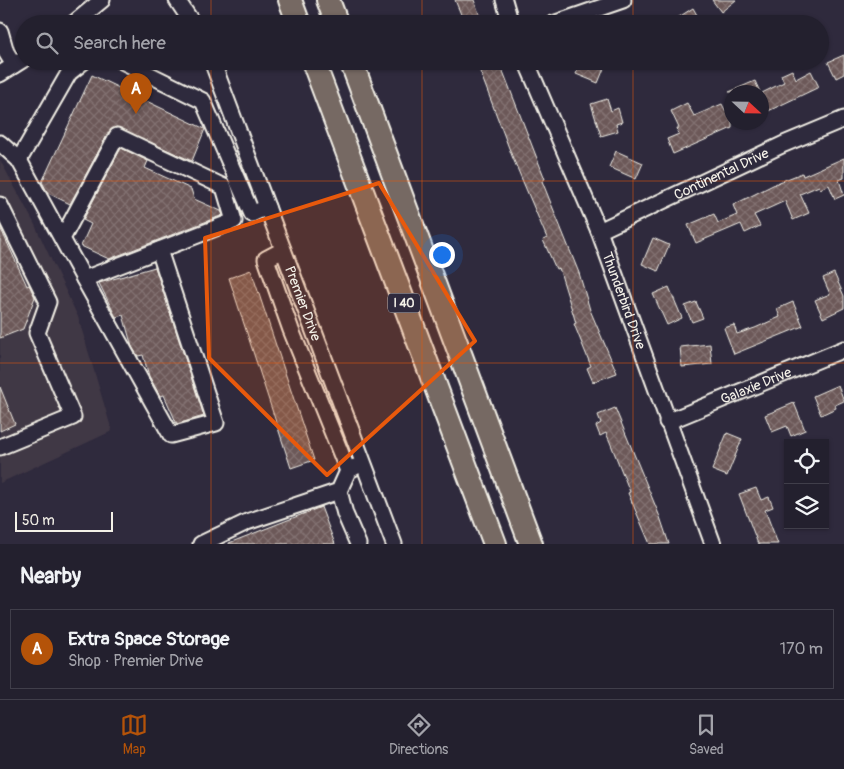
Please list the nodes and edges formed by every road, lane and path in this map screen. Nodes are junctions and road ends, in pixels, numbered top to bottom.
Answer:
1 (102, 0) edge
2 (177, 0) edge
3 (290, 0) edge
4 (328, 0) edge
5 (504, 0) edge
6 (623, 0) edge
7 (84, 15) edge
8 (187, 15) edge
9 (296, 15) edge
10 (334, 15) edge
11 (508, 15) edge
12 (579, 15) edge
13 (0, 31) edge
14 (15, 59) edge
15 (15, 65) edge
16 (73, 70) edge
17 (140, 70) edge
18 (215, 70) edge
19 (316, 70) edge
20 (353, 70) edge
21 (530, 70) edge
22 (0, 74) edge
23 (844, 119) edge
24 (0, 143) edge
25 (19, 160) junction
26 (0, 205) edge
27 (267, 208) junction
28 (252, 214) junction
29 (234, 221) junction
30 (599, 231) junction
31 (62, 239) junction
32 (159, 250) junction
33 (283, 250) junction
34 (84, 280) junction
35 (844, 349) edge
36 (667, 422) junction
37 (0, 447) edge
38 (364, 463) junction
39 (348, 470) junction
40 (339, 491) junction
41 (202, 544) edge
42 (358, 544) edge
43 (394, 544) edge
44 (495, 544) edge
45 (531, 544) edge
46 (713, 544) edge

1 - 7 street
2 - 8 street
3 - 9 highway
4 - 10 highway
5 - 11 street
6 - 12 street
13 - 14 street
15 - 22 street
16 - 25 street
17 - 28 street
18 - 27 street, Premier Drive
19 - 44 highway, I 40
20 - 45 highway, I 40
21 - 30 street, Thunderbird Drive
23 - 30 street, Continental Drive
24 - 25 street
25 - 31 street
26 - 37 street
27 - 28 street
27 - 33 street, Premier Drive
28 - 29 street
29 - 31 street
29 - 32 street
30 - 36 street, Thunderbird Drive
31 - 34 street
32 - 34 street
32 - 34 street
33 - 38 street, Premier Drive
33 - 39 street
35 - 36 street, Galaxie Drive
36 - 46 street, Thunderbird Drive
38 - 39 street
38 - 43 street, Premier Drive
39 - 40 street
40 - 41 street
40 - 42 street

